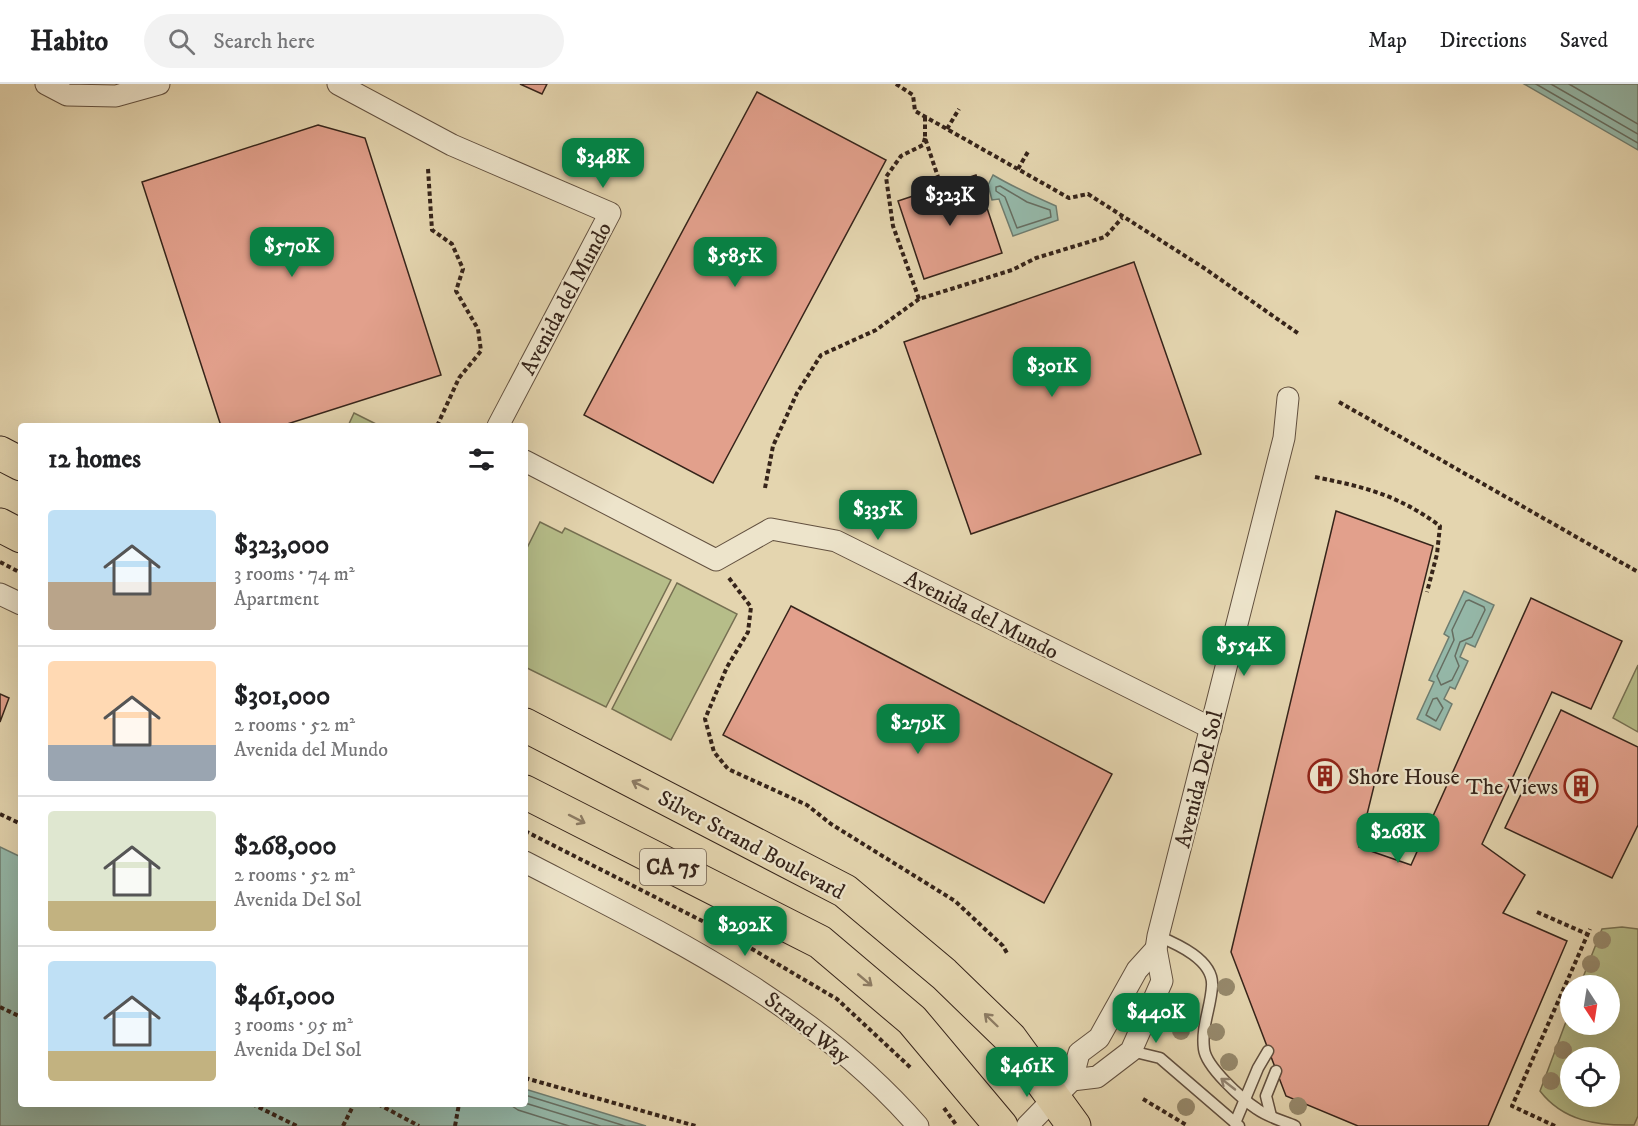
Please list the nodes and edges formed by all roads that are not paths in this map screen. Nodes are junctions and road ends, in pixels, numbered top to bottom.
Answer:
1 (46, 84) edge
2 (159, 84) edge
3 (338, 84) edge
4 (1288, 398) dead end
5 (500, 423) edge
6 (0, 453) edge
7 (18, 462) edge
8 (528, 463) edge
9 (0, 525) edge
10 (18, 534) edge
11 (0, 594) edge
12 (18, 603) edge
13 (528, 727) edge
14 (1211, 728) junction
15 (528, 794) edge
16 (528, 864) edge
17 (1157, 943) junction
18 (1131, 1051) junction
19 (1268, 1051) dead end
20 (1276, 1071) dead end
21 (1064, 1089) junction
22 (1245, 1098) junction
23 (1271, 1116) junction
24 (1237, 1124) edge
25 (918, 1126) edge
26 (1001, 1126) edge
27 (1027, 1126) edge
28 (1074, 1126) edge
29 (1295, 1126) edge

1 - 2 street
3 - 5 street, Avenida del Mundo
4 - 14 street, Avenida Del Sol
6 - 7 highway
8 - 14 street, Avenida del Mundo
9 - 10 highway
11 - 12 street
21 -> 13 highway, Silver Strand Boulevard / CA 75
14 - 17 street, Avenida Del Sol
15 -> 26 highway, CA 75
16 - 25 street, Strand Way
17 - 18 street, Avenida Del Sol
17 - 21 street, Avenida Del Sol
22 -> 17 lane
18 - 21 street, Avenida Del Sol
18 - 24 lane
19 - 22 lane
20 - 23 lane
21 - 27 street, Avenida Del Sol
21 - 28 highway, CA 75
22 - 23 lane
22 - 24 lane
23 - 29 lane

